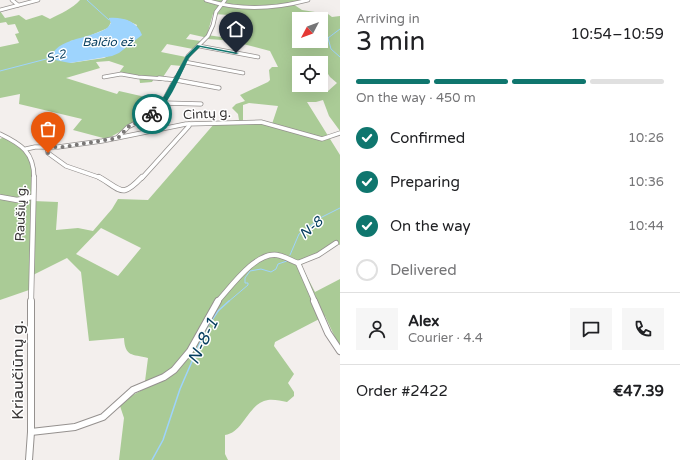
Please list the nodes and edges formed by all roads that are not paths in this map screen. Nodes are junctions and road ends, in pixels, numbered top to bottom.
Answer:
1 (12, 0) edge
2 (38, 0) edge
3 (206, 0) edge
4 (225, 0) edge
5 (308, 0) edge
6 (18, 5) junction
7 (219, 5) junction
8 (0, 10) edge
9 (199, 46) junction
10 (258, 57) dead end
11 (185, 62) junction
12 (243, 73) dead end
13 (104, 77) dead end
14 (176, 80) junction
15 (219, 88) dead end
16 (163, 103) junction
17 (201, 104) dead end
18 (189, 124) junction
19 (340, 133) edge
20 (0, 134) edge
21 (118, 138) junction
22 (47, 147) junction
23 (26, 149) junction
24 (0, 197) edge
25 (32, 197) junction
26 (336, 243) dead end
27 (298, 263) junction
28 (31, 279) joint
29 (340, 351) edge
30 (31, 432) junction
31 (29, 460) edge

1 - 6 street
2 - 6 street
3 - 7 street
4 - 7 street
5 - 7 street
6 - 8 street
7 - 9 street
9 - 10 street
9 - 11 street
11 - 12 street
11 - 14 street
13 - 14 street
14 - 15 street
14 - 16 street
16 - 17 street
16 - 21 street
18 - 19 street, Cintų g.
18 - 21 street, Cintų g.
18 - 22 street
20 - 23 street
21 - 22 street, Cintų g.
22 - 23 street, Cintų g.
23 - 25 street, Raušių g.
24 - 25 street
25 - 28 street, Raušių g.
26 - 27 street
27 - 29 street
27 - 30 street
28 - 30 street, Kriaučiūnų g.
30 - 31 street, Kriaučiūnų g.

